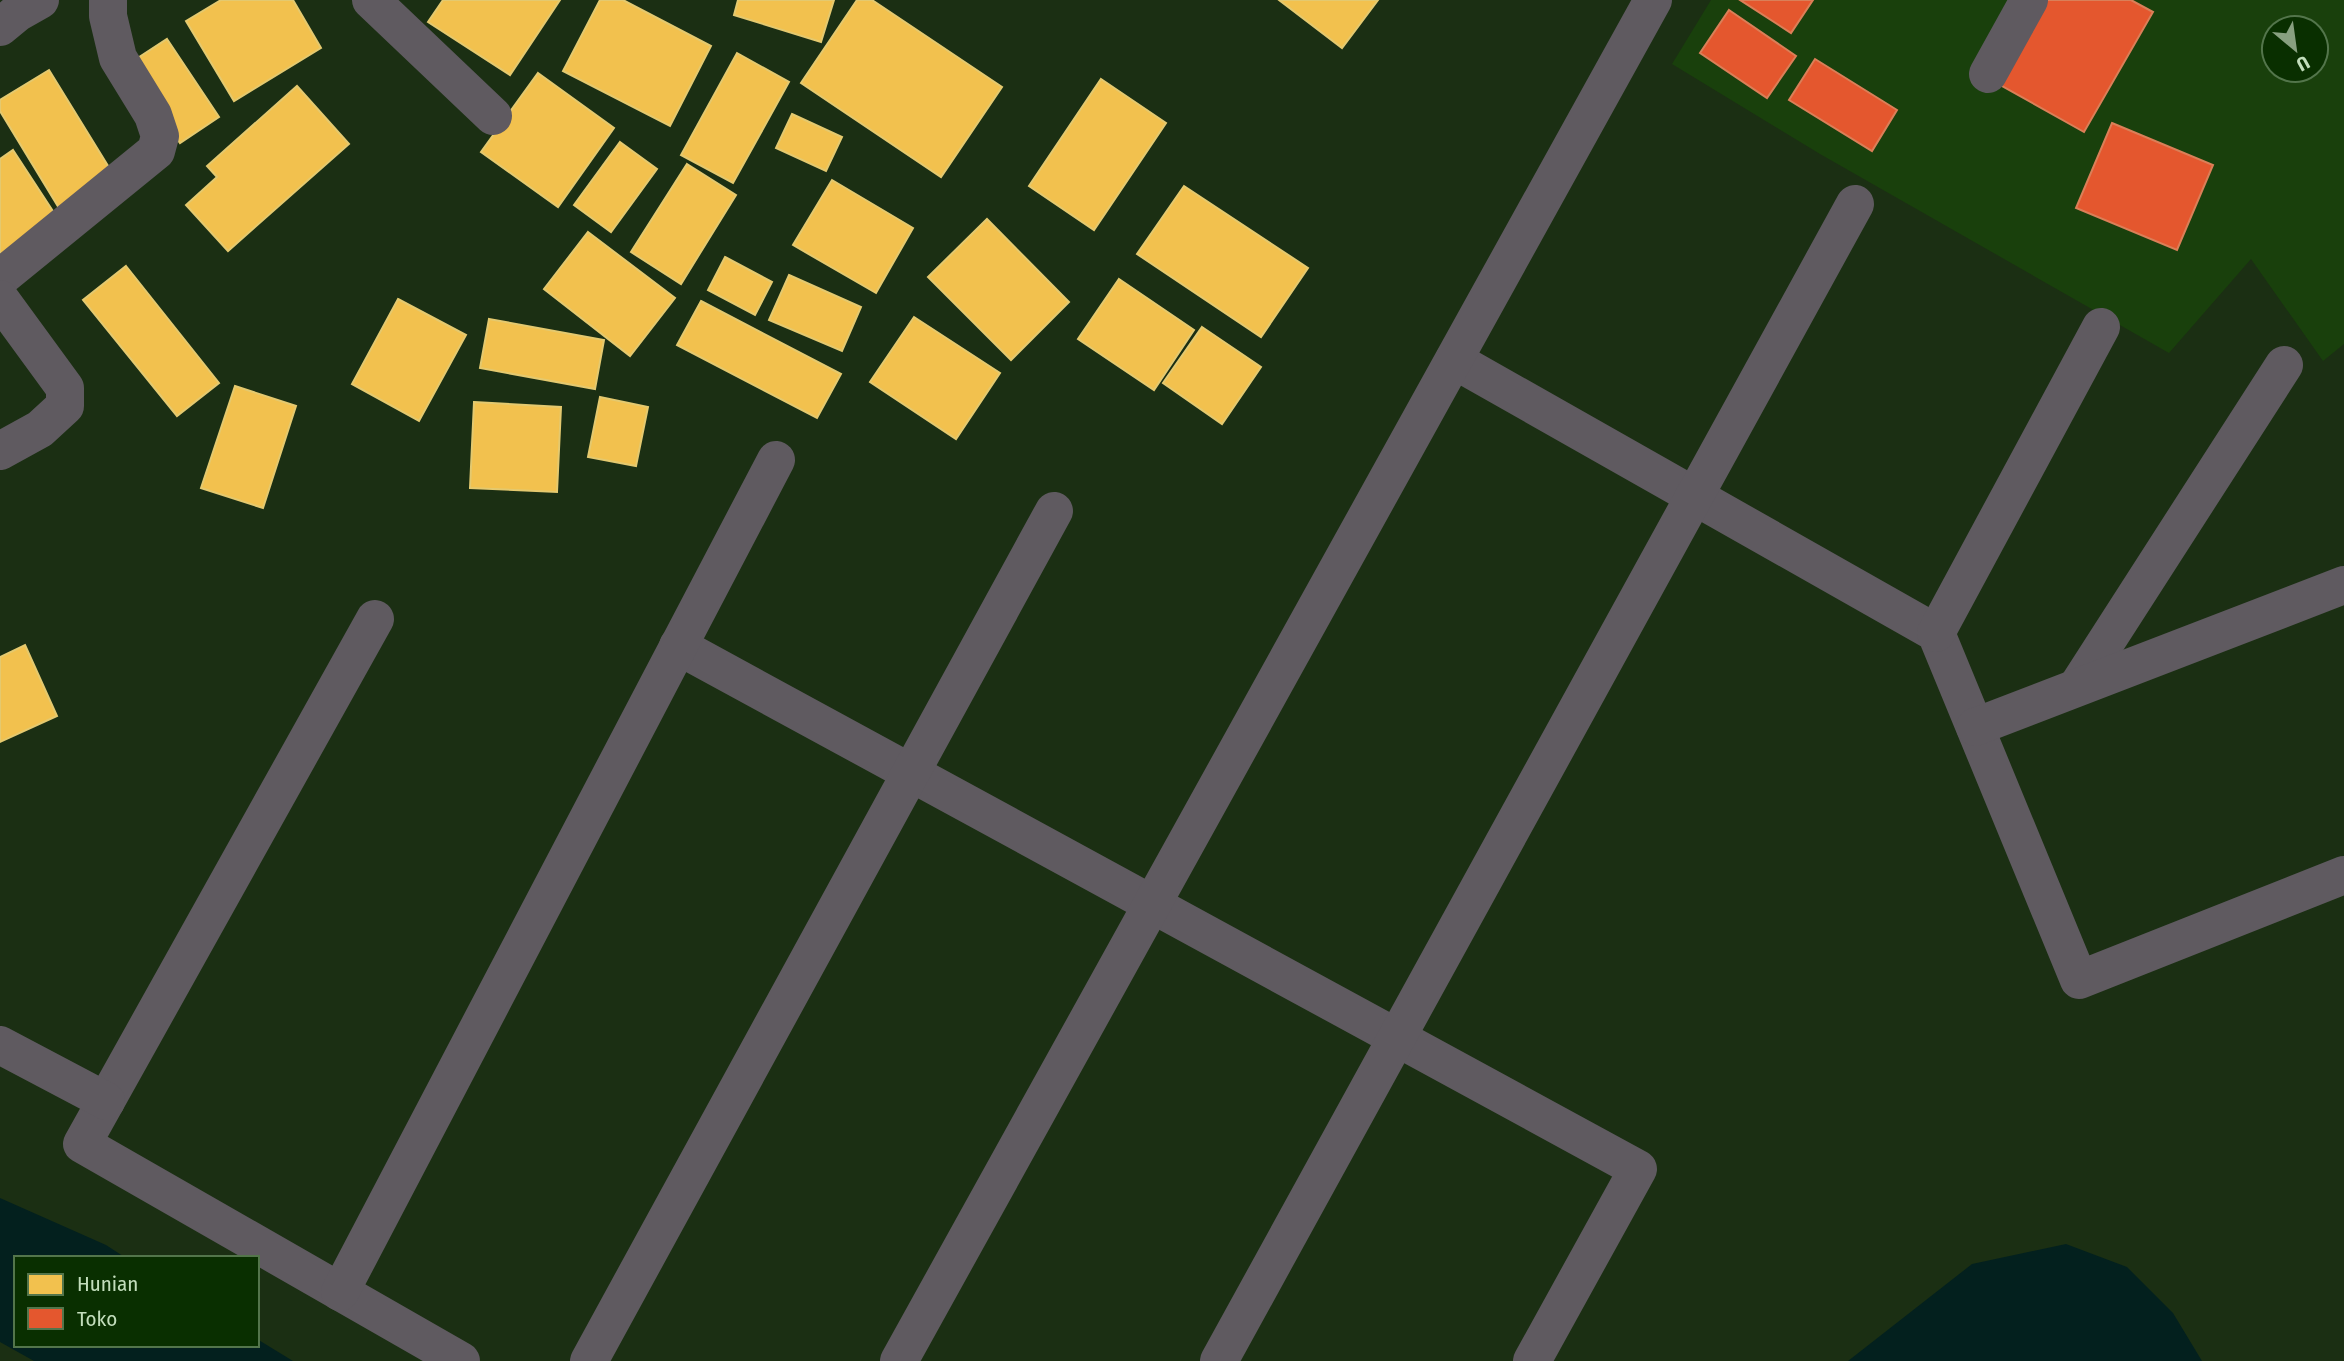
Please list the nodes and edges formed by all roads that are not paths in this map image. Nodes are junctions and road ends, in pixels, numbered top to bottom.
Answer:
1 (40, 0) edge
2 (108, 0) edge
3 (371, 0) edge
4 (1653, 0) edge
5 (2029, 0) edge
6 (0, 27) edge
7 (1988, 74) dead end
8 (493, 116) dead end
9 (1855, 204) dead end
10 (0, 278) edge
11 (0, 299) edge
12 (2101, 327) dead end
13 (1454, 360) junction
14 (2284, 365) dead end
15 (0, 451) edge
16 (776, 460) dead end
17 (1695, 496) junction
18 (1054, 511) dead end
19 (2344, 585) edge
20 (375, 619) dead end
21 (1936, 633) junction
22 (678, 646) junction
23 (2077, 687) junction
24 (1975, 727) junction
25 (911, 772) junction
26 (2344, 875) edge
27 (1152, 904) junction
28 (1398, 1038) junction
29 (0, 1045) edge
30 (106, 1101) junction
31 (340, 1292) junction
32 (461, 1361) edge
33 (589, 1361) edge
34 (899, 1361) edge
35 (1219, 1361) edge
36 (1532, 1361) edge

1 - 6 street
2 - 10 street
3 - 8 street
4 - 13 street
5 - 7 street
9 - 17 street
11 - 15 street
12 - 21 street
13 - 17 street
13 - 27 street
14 - 23 street
16 - 22 street
17 - 21 street
17 - 28 street
18 - 25 street
19 - 23 street
20 - 30 street
21 - 24 street
22 - 25 street
22 - 31 street
23 - 24 street
24 - 26 street
25 - 27 street
25 - 33 street
27 - 28 street
27 - 34 street
28 - 35 street
28 - 36 street
29 - 30 street
30 - 31 street
31 - 32 street

